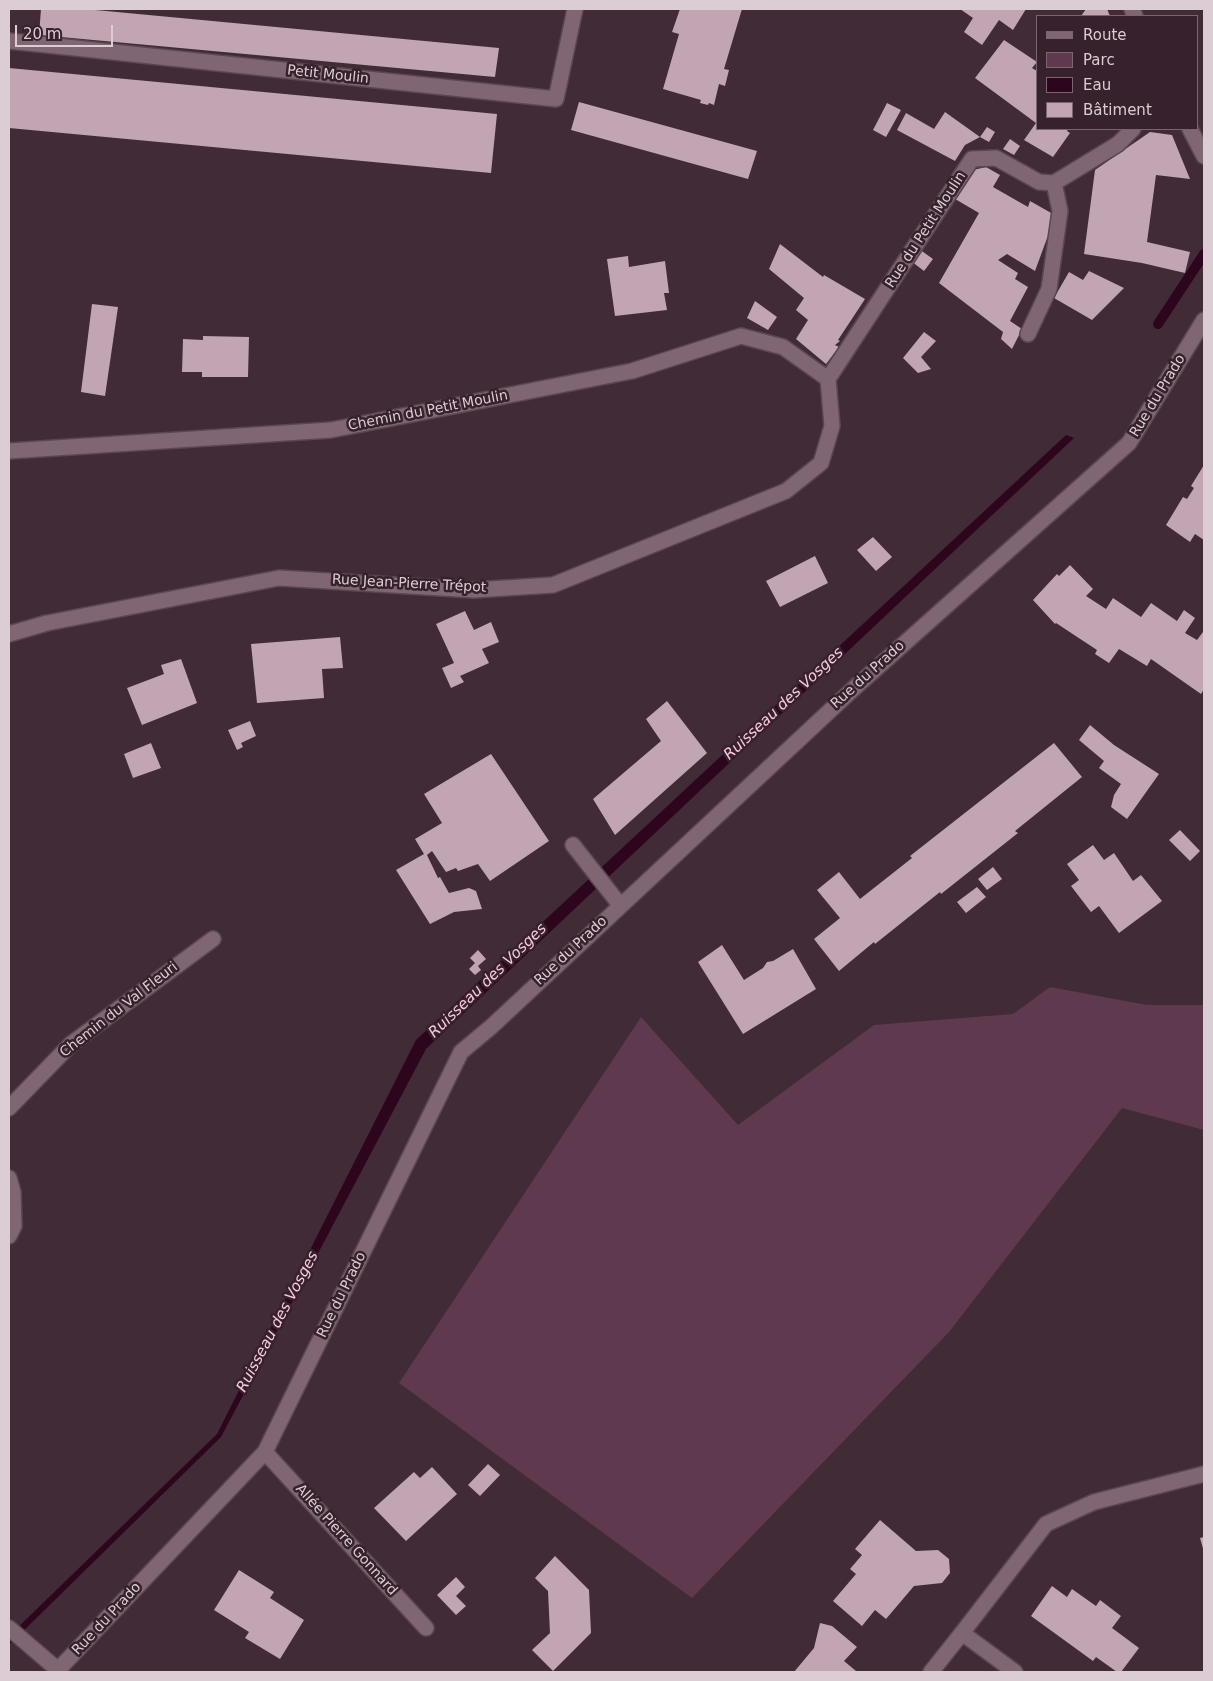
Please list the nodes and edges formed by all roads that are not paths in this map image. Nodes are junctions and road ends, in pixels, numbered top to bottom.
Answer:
1 (575, 9) edge
2 (9, 40) edge
3 (1132, 130) edge
4 (1191, 130) edge
5 (1204, 156) edge
6 (1054, 183) junction
7 (1204, 320) edge
8 (1028, 334) dead end
9 (828, 379) junction
10 (9, 451) edge
11 (9, 634) edge
12 (572, 845) dead end
13 (620, 905) junction
14 (213, 939) dead end
15 (9, 1108) edge
16 (9, 1178) edge
17 (9, 1236) edge
18 (265, 1452) junction
19 (1204, 1474) edge
20 (9, 1628) edge
21 (426, 1628) dead end
22 (962, 1633) junction
23 (57, 1671) edge
24 (931, 1672) edge
25 (1015, 1672) edge

1 - 2 street, Petit Moulin
3 - 6 street
4 - 5 street
6 - 8 street
6 - 9 street, Rue du Petit Moulin
7 - 13 street, Rue du Prado
9 - 10 street, Chemin du Petit Moulin
9 - 11 street, Rue Jean-Pierre Trépot
12 - 13 street
13 - 18 street, Rue du Prado
14 - 15 street, Chemin du Val Fleuri
16 - 17 street
18 - 21 street, Allée Pierre Gonnard
18 - 23 street, Rue du Prado
19 - 22 street
20 - 23 street
22 - 24 street
22 - 25 street

